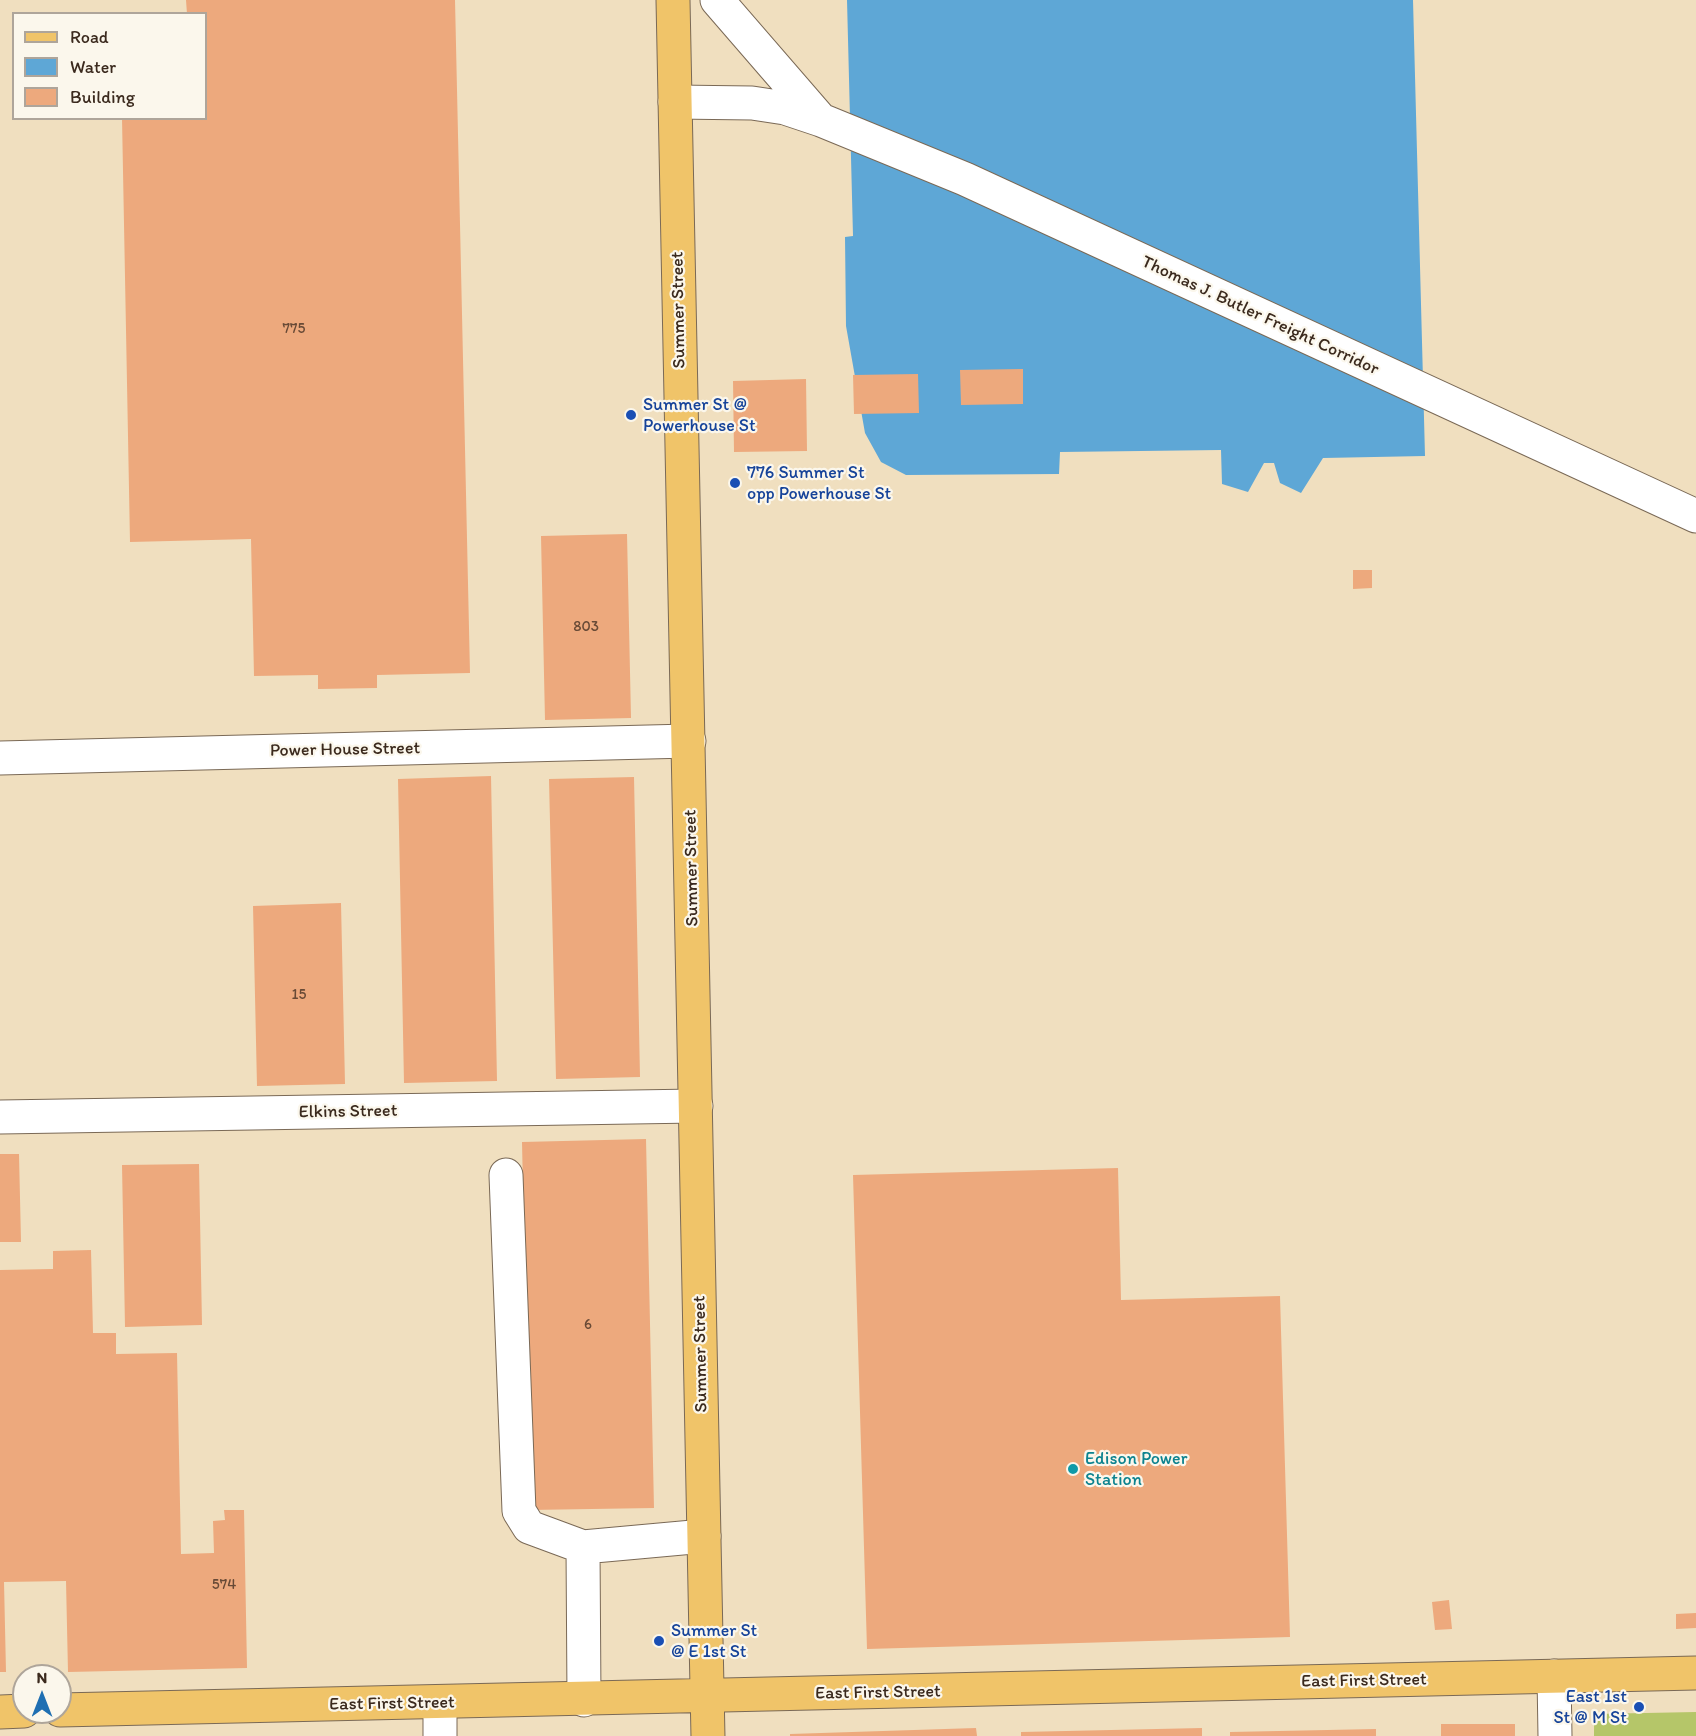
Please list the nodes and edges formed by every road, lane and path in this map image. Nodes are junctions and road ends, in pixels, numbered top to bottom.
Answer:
1 (673, 0) edge
2 (717, 0) edge
3 (675, 102) junction
4 (821, 120) junction
5 (1696, 516) edge
6 (689, 741) junction
7 (0, 758) edge
8 (696, 1106) junction
9 (0, 1117) edge
10 (506, 1175) dead end
11 (704, 1536) junction
12 (583, 1547) junction
13 (1696, 1673) edge
14 (1554, 1676) junction
15 (708, 1697) junction
16 (584, 1700) junction
17 (440, 1703) junction
18 (72, 1710) edge
19 (441, 1736) edge
20 (708, 1736) edge
21 (1555, 1736) edge

1 - 3 main road, Summer Street
2 - 4 street, Thomas J. Butler Freight Corridor
3 - 4 street, Thomas J. Butler Freight Corridor
3 - 6 main road, Summer Street
4 - 5 street, Thomas J. Butler Freight Corridor
6 - 7 street, Power House Street
6 - 8 main road, Summer Street
8 - 9 street, Elkins Street
8 - 11 main road, Summer Street
10 - 12 street
11 - 12 street
11 - 15 main road, Summer Street
12 - 16 street
13 - 14 main road, East First Street
14 - 15 main road, East First Street
14 - 21 street
15 - 16 main road, East First Street
15 - 20 main road, Summer Street
16 - 17 main road, East First Street
17 - 18 main road, East First Street
17 - 19 street

